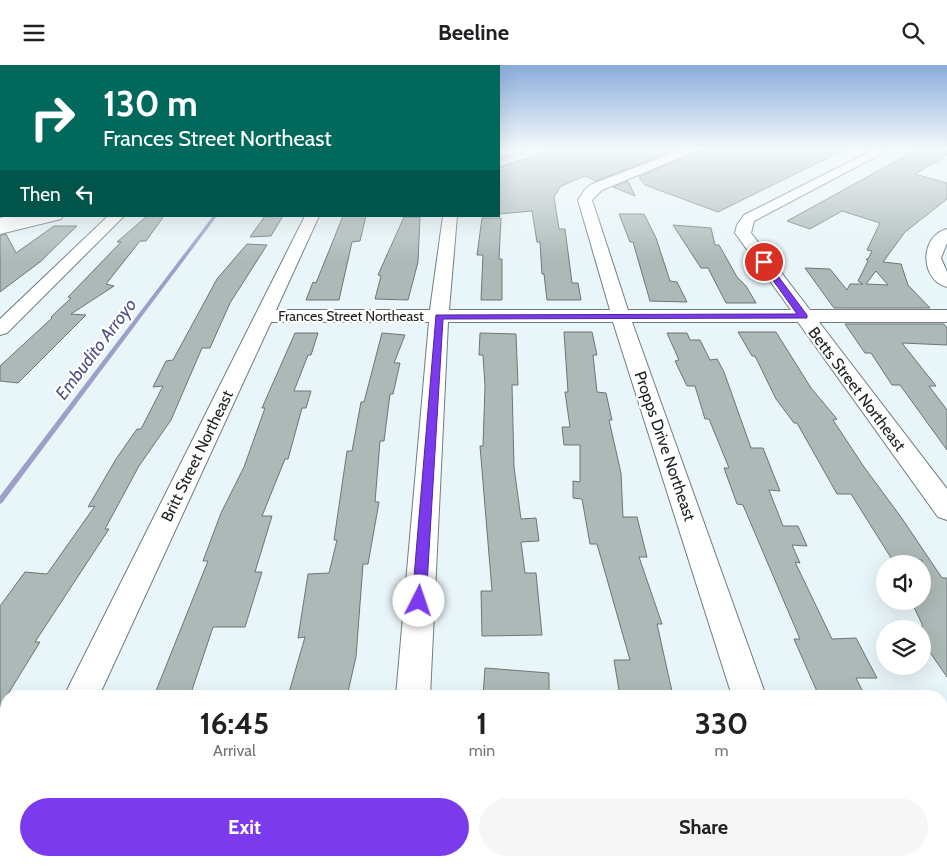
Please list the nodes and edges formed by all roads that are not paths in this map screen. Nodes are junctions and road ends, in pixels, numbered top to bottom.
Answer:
1 (599, 186) edge
2 (811, 186) edge
3 (22, 217) edge
4 (52, 217) edge
5 (116, 217) edge
6 (312, 217) edge
7 (450, 217) edge
8 (0, 223) edge
9 (0, 230) edge
10 (947, 234) edge
11 (947, 282) edge
12 (8, 313) edge
13 (264, 316) junction
14 (439, 316) junction
15 (621, 316) junction
16 (804, 316) junction
17 (947, 316) edge
18 (0, 329) edge
19 (947, 509) edge
20 (84, 690) edge
21 (413, 690) edge
22 (748, 690) edge

1 - 15 street, Propps Drive Northeast
2 - 16 street, Betts Street Northeast
3 - 8 main road
4 - 9 street
5 - 12 street
6 - 13 street, Britt Street Northeast
7 - 14 street
10 - 11 street
12 - 18 street
13 - 14 street, Frances Street Northeast
13 - 20 street, Britt Street Northeast
14 - 15 street, Frances Street Northeast
14 - 21 street
15 - 16 street, Frances Street Northeast
15 - 22 street, Propps Drive Northeast
16 - 17 street, Frances Street Northeast
16 - 19 street, Betts Street Northeast

